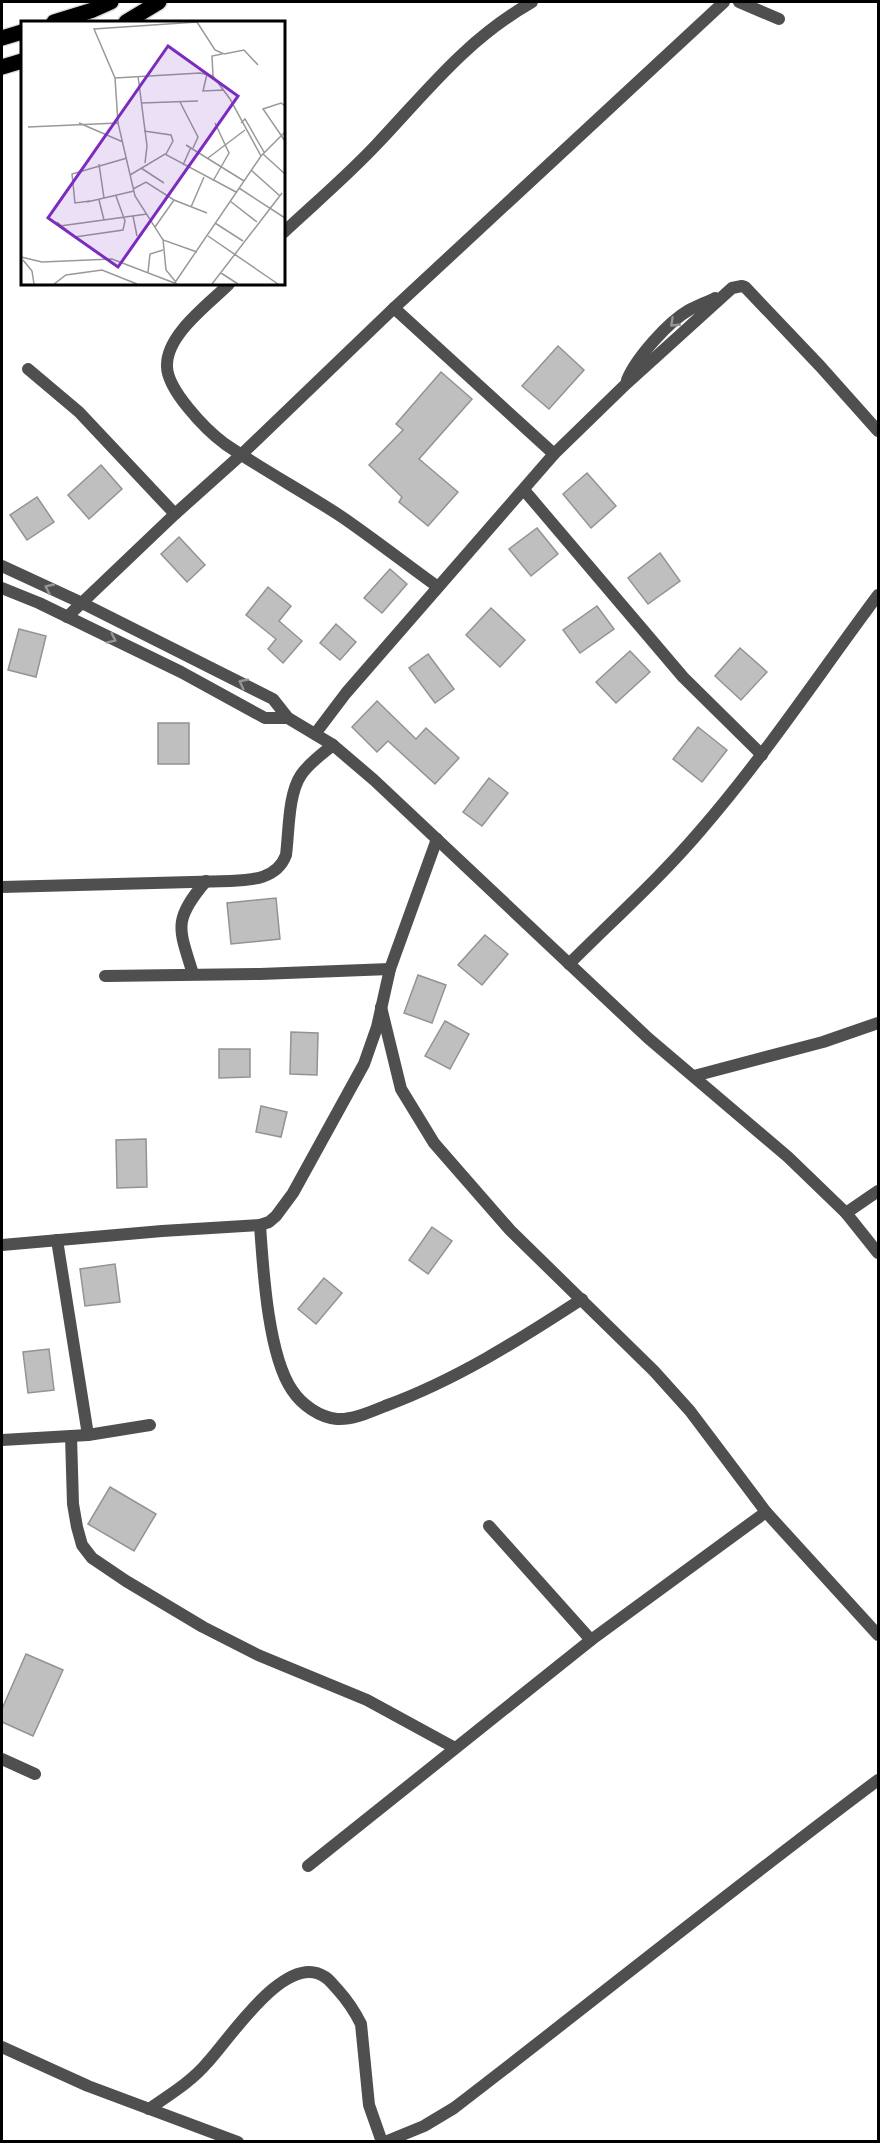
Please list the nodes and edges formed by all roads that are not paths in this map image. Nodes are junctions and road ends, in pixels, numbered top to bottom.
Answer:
1 (111, 2) edge
2 (159, 2) edge
3 (532, 2) edge
4 (724, 2) edge
5 (739, 2) edge
6 (779, 19) dead end
7 (57, 21) edge
8 (128, 21) edge
9 (21, 32) edge
10 (2, 38) edge
11 (21, 62) edge
12 (2, 67) edge
13 (285, 231) edge
14 (228, 285) edge
15 (394, 308) junction
16 (28, 369) dead end
17 (879, 431) edge
18 (242, 454) junction
19 (554, 454) junction
20 (524, 490) junction
21 (175, 514) junction
22 (2, 566) edge
23 (438, 587) junction
24 (2, 588) edge
25 (879, 595) edge
26 (82, 603) junction
27 (67, 617) junction
28 (288, 718) junction
29 (315, 734) junction
30 (333, 745) junction
31 (762, 755) junction
32 (437, 839) junction
33 (206, 881) junction
34 (2, 887) edge
35 (569, 964) junction
36 (390, 969) junction
37 (193, 974) junction
38 (105, 976) dead end
39 (381, 1007) junction
40 (879, 1023) edge
41 (694, 1076) junction
42 (879, 1191) edge
43 (846, 1214) junction
44 (260, 1226) junction
45 (57, 1240) junction
46 (2, 1245) edge
47 (879, 1253) edge
48 (582, 1299) junction
49 (150, 1425) dead end
50 (88, 1435) junction
51 (71, 1436) junction
52 (2, 1440) edge
53 (766, 1512) junction
54 (489, 1526) dead end
55 (879, 1635) edge
56 (591, 1640) junction
57 (455, 1748) junction
58 (2, 1759) edge
59 (35, 1774) dead end
60 (879, 1780) edge
61 (308, 1866) dead end
62 (2, 2047) edge
63 (149, 2109) junction
64 (238, 2142) edge
65 (384, 2142) edge

1 - 7 main road
2 - 8 main road
3 - 13 street
4 - 15 street
5 - 6 street
9 - 10 main road
11 - 12 main road
14 - 18 street
15 - 18 street
15 - 19 street
16 - 21 street
17 - 19 street
18 - 21 street
18 - 23 street
19 - 20 street
20 - 23 street
20 - 31 street
21 - 26 street
26 -> 22 street
23 - 29 street
24 - 27 street
25 - 31 street
26 - 27 street
28 -> 26 street
27 -> 28 street
28 - 29 street
29 - 30 street
30 - 32 street
30 - 33 street
31 - 35 street
32 - 35 street
32 - 36 street
33 - 34 street
33 - 37 street
35 - 41 street
36 - 37 street
36 - 39 street
37 - 38 street
39 - 44 street
39 - 48 street
40 - 41 street
41 - 43 street
42 - 43 street
43 - 47 street
44 - 45 street
44 - 48 street
45 - 46 street
45 - 50 street
48 - 53 street
49 - 50 street
50 - 51 street
51 - 52 street
51 - 57 street
53 - 55 street
53 - 56 street
54 - 56 street
56 - 57 street
57 - 61 street
58 - 59 street
60 - 65 street
62 - 63 street
63 - 64 street
63 - 65 street

